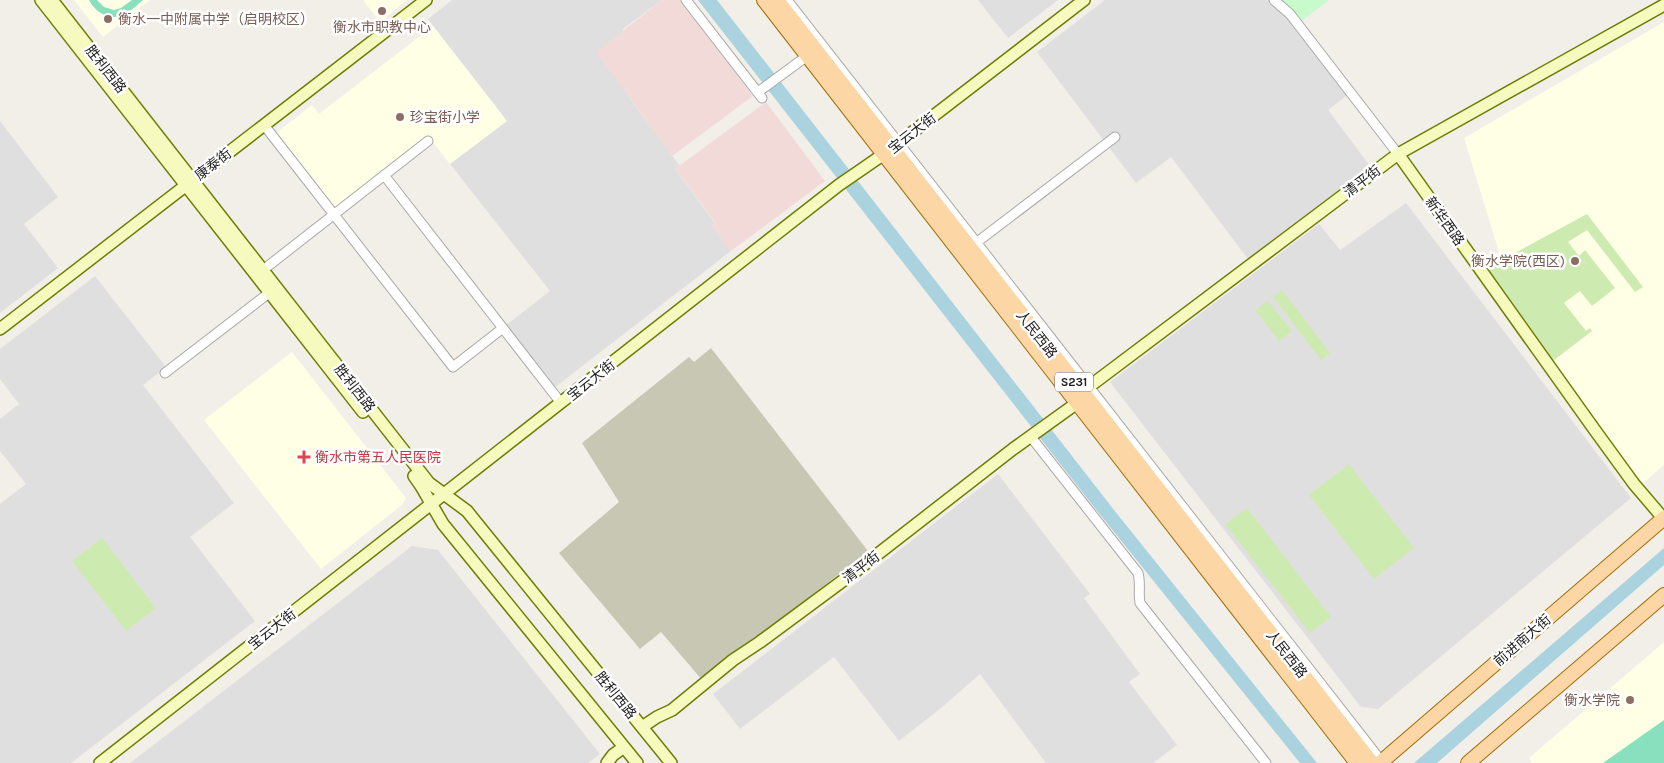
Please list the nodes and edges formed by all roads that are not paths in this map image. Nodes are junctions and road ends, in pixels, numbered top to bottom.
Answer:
1 (41, 0) edge
2 (52, 0) edge
3 (426, 0) edge
4 (686, 0) edge
5 (764, 0) edge
6 (777, 0) edge
7 (787, 0) edge
8 (1084, 0) edge
9 (1274, 0) edge
10 (1664, 5) edge
11 (807, 56) junction
12 (264, 125) junction
13 (1115, 137) dead end
14 (428, 141) dead end
15 (891, 149) junction
16 (1398, 154) junction
17 (384, 176) junction
18 (189, 183) junction
19 (334, 215) junction
20 (973, 245) junction
21 (263, 270) junction
22 (269, 292) junction
23 (503, 328) junction
24 (0, 329) edge
25 (165, 373) dead end
26 (1083, 394) junction
27 (561, 403) junction
28 (1033, 436) junction
29 (444, 494) junction
30 (432, 504) junction
31 (1664, 518) edge
32 (1664, 595) edge
33 (642, 727) junction
34 (624, 747) junction
35 (100, 763) edge
36 (607, 763) edge
37 (637, 763) edge
38 (671, 763) edge
39 (1266, 763) edge
40 (1357, 763) edge
41 (1378, 763) edge
42 (1468, 763) edge

1 - 18 street, 胜利西路
2 - 18 street, 胜利西路
3 - 12 street, 康泰街
4 - 11 street
5 - 11 main road, 人民西路 / S231
6 - 15 main road, 人民西路 / S231
7 - 15 street
8 - 15 street, 宝云大街
9 - 16 street, 新华西路
10 - 16 street, 清平街
11 - 15 main road, 人民西路 / S231
12 - 18 street, 康泰街
12 - 19 street
13 - 20 street
14 - 17 street
15 - 20 main road, 人民西路 / S231
15 - 26 main road, 人民西路 / S231
15 - 27 street, 宝云大街
16 - 26 street, 清平街
16 - 31 street, 新华西路
17 - 19 street
17 - 23 street
18 - 21 street, 胜利西路
18 - 22 street, 胜利西路
18 - 24 street, 康泰街
19 - 21 street
19 - 23 street
20 - 26 main road, 人民西路 / S231
21 - 29 street, 胜利西路
22 - 25 street
22 - 30 street, 胜利西路
23 - 27 street
26 - 28 street, 清平街
26 - 40 main road, 人民西路 / S231
26 - 41 main road, 人民西路 / S231
27 - 29 street, 宝云大街
28 - 33 street, 清平街
28 - 39 street
29 - 30 street, 宝云大街
29 - 33 street, 胜利西路
30 - 34 street, 胜利西路
30 - 35 street, 宝云大街
31 - 41 main road, 前进南大街
32 - 42 main road
33 - 38 street, 胜利西路
34 - 36 street
34 - 37 street, 胜利西路

